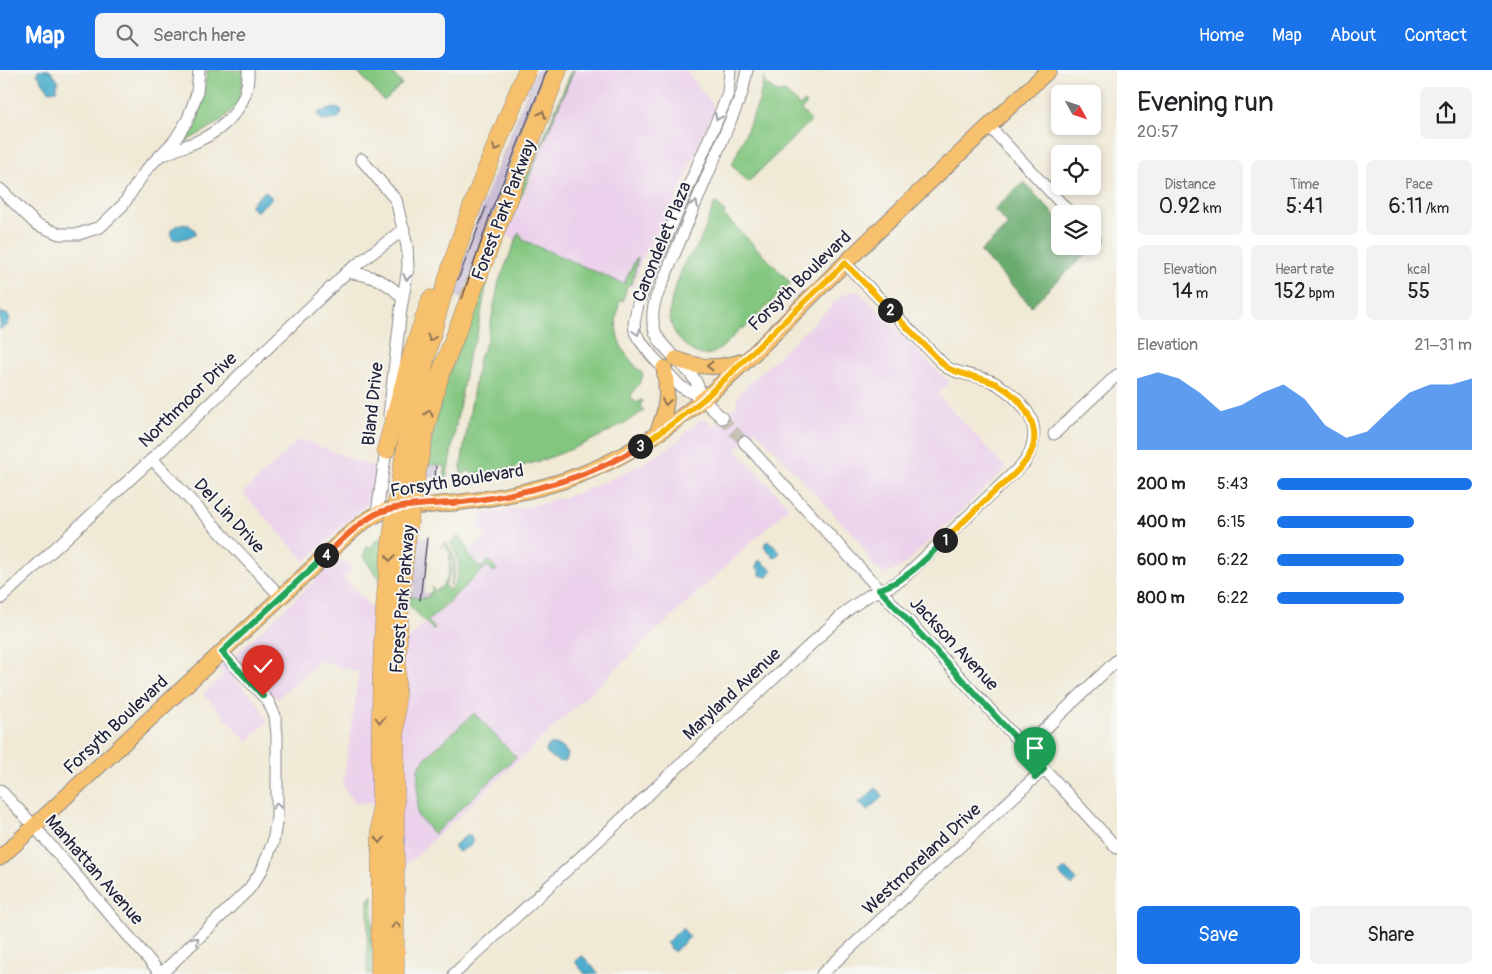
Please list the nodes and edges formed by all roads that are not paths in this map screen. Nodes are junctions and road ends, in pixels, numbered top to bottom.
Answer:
1 (199, 70) edge
2 (248, 70) edge
3 (527, 70) edge
4 (558, 70) edge
5 (730, 70) edge
6 (747, 70) edge
7 (1049, 70) edge
8 (989, 126) junction
9 (158, 158) junction
10 (361, 159) dead end
11 (0, 189) edge
12 (1062, 205) edge
13 (466, 224) junction
14 (404, 229) junction
15 (845, 263) junction
16 (347, 272) junction
17 (403, 299) junction
18 (744, 361) junction
19 (670, 364) junction
20 (1117, 375) edge
21 (704, 399) junction
22 (722, 418) tunnel mouth
23 (1054, 434) dead end
24 (656, 435) junction
25 (744, 442) tunnel mouth
26 (386, 450) junction
27 (152, 459) junction
28 (412, 459) junction
29 (377, 513) junction
30 (879, 589) junction
31 (281, 597) junction
32 (0, 599) edge
33 (222, 652) junction
34 (1117, 660) edge
35 (1025, 748) junction
36 (1044, 769) junction
37 (0, 790) edge
38 (388, 791) junction
39 (34, 826) junction
40 (1117, 848) edge
41 (0, 858) edge
42 (161, 974) edge
43 (380, 974) edge
44 (395, 974) edge
45 (454, 974) edge
46 (822, 974) edge

1 - 9 street
2 - 9 street
3 -> 13 highway, Forest Park Parkway
28 -> 4 highway, Forest Park Parkway
5 -> 19 street, Carondelet Plaza
19 -> 6 street, Carondelet Plaza
7 - 8 main road, Forsyth Boulevard
8 - 12 street
8 - 15 main road, Forsyth Boulevard
9 - 11 street
10 - 14 street, Bland Drive
13 - 26 highway
13 -> 28 highway, Forest Park Parkway
14 - 16 street, Northmoor Drive
14 -> 17 street, Bland Drive
15 - 18 main road, Forsyth Boulevard
15 - 30 street, Maryland Avenue
16 - 17 street
16 - 27 street, Northmoor Drive
17 - 26 street, Bland Drive
18 -> 19 main road
18 - 21 main road, Forsyth Boulevard
19 - 21 street, Carondelet Plaza
19 -> 24 main road
20 - 23 street
21 - 22 street
21 - 24 main road, Forsyth Boulevard
24 - 29 main road, Forsyth Boulevard
25 - 30 street, Jackson Avenue
26 - 29 street, Bland Drive
27 - 31 street, Del Lin Drive
27 - 32 street, Northmoor Drive
28 - 38 highway, Forest Park Parkway, bridge
29 - 31 main road, Forsyth Boulevard
30 - 35 street, Jackson Avenue
30 - 45 street, Maryland Avenue
31 - 33 main road, Forsyth Boulevard
33 - 39 main road, Forsyth Boulevard
42 -> 33 street
34 - 35 street
35 - 36 street, Jackson Avenue
36 - 40 street, Jackson Avenue
36 - 46 street, Westmoreland Drive
37 - 39 street, Manhattan Avenue
38 -> 43 highway, Forest Park Parkway
44 -> 38 highway, Forest Park Parkway
39 - 41 main road, Forsyth Boulevard
39 - 42 street, Manhattan Avenue

